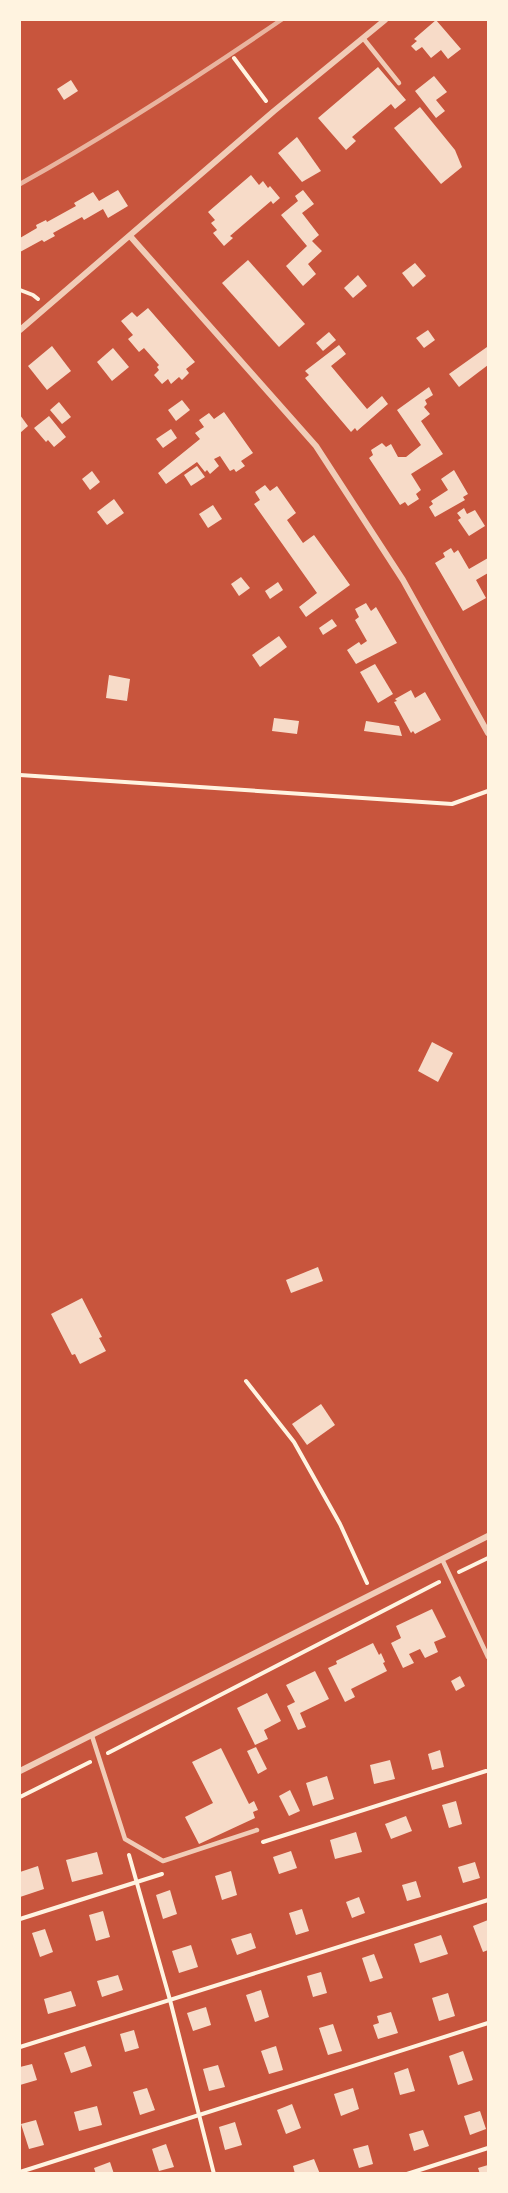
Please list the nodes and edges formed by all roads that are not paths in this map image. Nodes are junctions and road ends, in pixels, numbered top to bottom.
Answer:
1 (385, 20) edge
2 (363, 38) junction
3 (399, 83) dead end
4 (130, 236) junction
5 (20, 330) edge
6 (489, 733) edge
7 (489, 1536) edge
8 (442, 1559) junction
9 (489, 1657) edge
10 (92, 1736) junction
11 (20, 1771) edge
12 (256, 1830) dead end

1 - 2 street
2 - 3 lane
2 - 4 street
4 - 5 street
4 - 6 street
7 - 8 street
8 - 9 lane
8 - 10 street
10 - 11 street
10 - 12 lane

